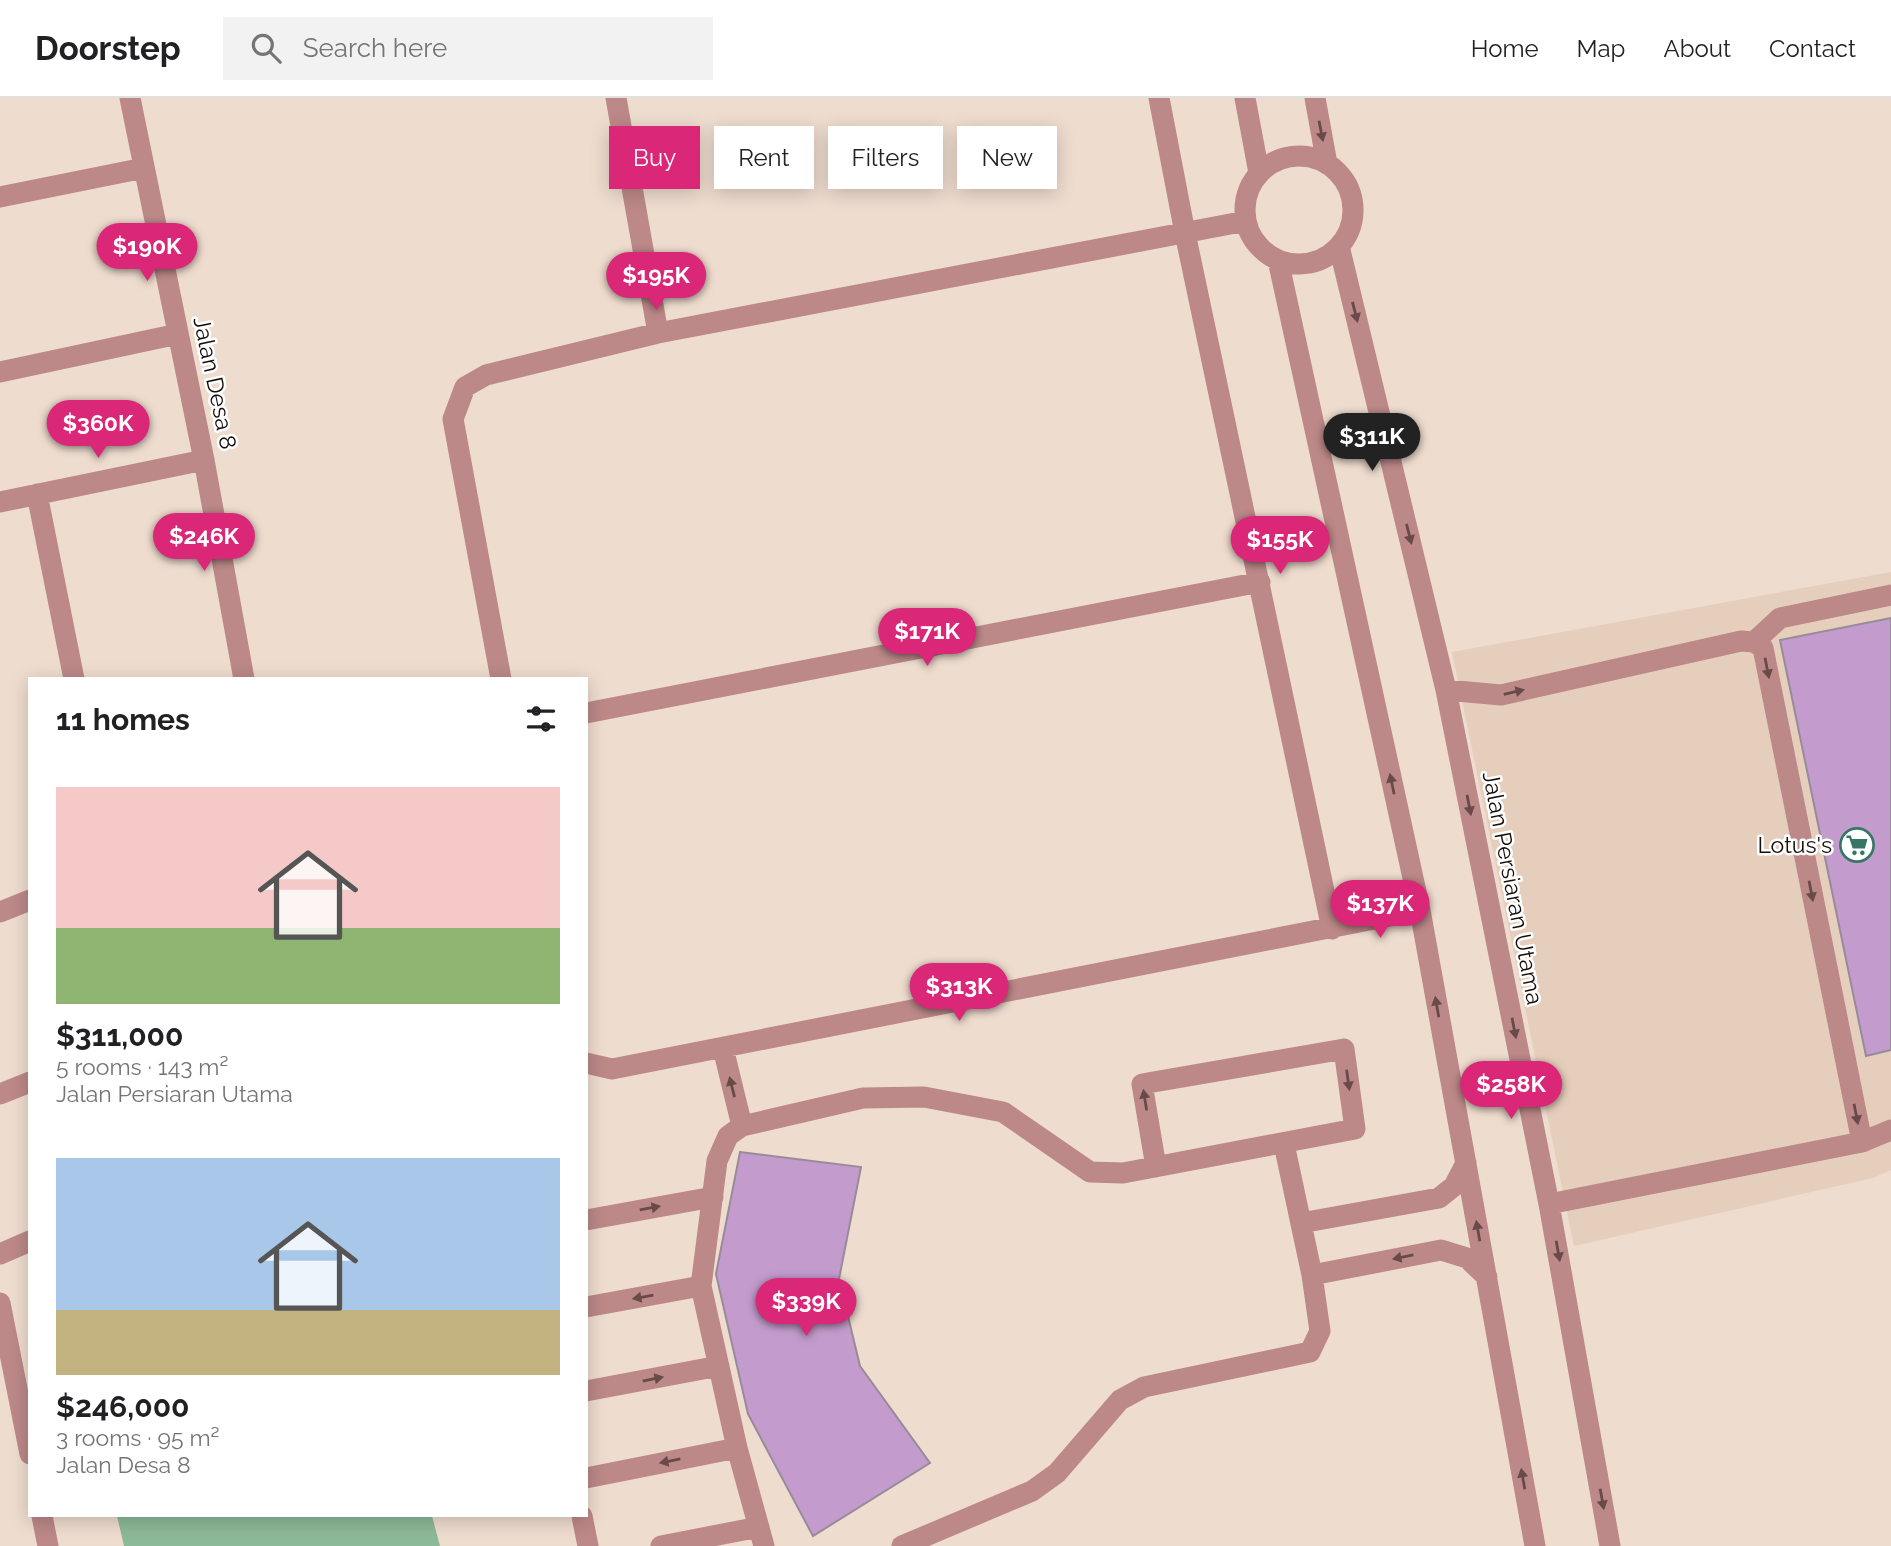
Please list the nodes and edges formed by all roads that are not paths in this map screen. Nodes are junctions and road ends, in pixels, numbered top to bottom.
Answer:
1 (130, 98) edge
2 (616, 98) edge
3 (1160, 98) edge
4 (1245, 98) edge
5 (1315, 98) edge
6 (1327, 164) junction
7 (144, 168) junction
8 (1259, 173) junction
9 (0, 197) edge
10 (1245, 221) junction
11 (1185, 233) junction
12 (1339, 246) junction
13 (1278, 260) junction
14 (658, 333) junction
15 (178, 334) junction
16 (0, 372) edge
17 (204, 460) junction
18 (37, 494) junction
19 (0, 502) edge
20 (1260, 582) junction
21 (1891, 595) edge
22 (1754, 642) junction
23 (74, 677) edge
24 (244, 677) edge
25 (501, 677) edge
26 (1446, 690) junction
27 (588, 713) edge
28 (28, 901) edge
29 (1420, 910) junction
30 (0, 912) edge
31 (1332, 929) junction
32 (723, 1048) junction
33 (588, 1063) edge
34 (28, 1083) edge
35 (0, 1094) edge
36 (742, 1126) junction
37 (1891, 1130) edge
38 (1862, 1142) junction
39 (1284, 1144) junction
40 (1466, 1163) junction
41 (1156, 1167) junction
42 (713, 1197) junction
43 (1549, 1204) junction
44 (588, 1220) edge
45 (1301, 1223) junction
46 (28, 1242) edge
47 (0, 1254) edge
48 (1312, 1275) junction
49 (1487, 1276) junction
50 (701, 1286) junction
51 (0, 1303) edge
52 (588, 1307) edge
53 (719, 1366) junction
54 (588, 1391) edge
55 (28, 1444) edge
56 (737, 1448) junction
57 (588, 1478) edge
58 (42, 1517) edge
59 (582, 1517) edge
60 (761, 1536) edge
61 (48, 1546) edge
62 (588, 1546) edge
63 (661, 1546) edge
64 (902, 1546) edge
65 (1535, 1546) edge
66 (1610, 1546) edge

1 - 7 street, Jalan Desa 8
2 - 14 street
3 - 11 street
4 - 8 street
5 -> 6 street
6 - 8 street
6 - 12 street
7 - 9 street
7 - 15 street, Jalan Desa 8
8 - 10 street
10 - 11 street
10 - 13 street
11 - 14 street
11 - 20 street
12 - 13 street
12 -> 26 street, Jalan Persiaran Utama
29 -> 13 street
14 - 25 street
15 - 16 street
15 - 17 street, Jalan Desa 8
17 - 18 street
17 - 24 street, Jalan Desa 8
18 - 19 street
18 - 23 street
20 - 27 street
20 - 31 street
21 - 22 street
26 -> 22 street
22 -> 38 street
26 -> 43 street, Jalan Persiaran Utama
28 - 30 street
29 - 31 street
40 -> 29 street
31 - 32 street
32 - 33 street
36 -> 32 street
34 - 35 street
36 - 41 street
36 - 42 street
37 - 38 street
38 - 43 street
39 - 41 street
41 -> 39 street
39 - 45 street
40 - 45 street
49 -> 40 street
44 -> 42 street
42 - 50 street
43 -> 66 street, Jalan Persiaran Utama
45 - 48 street
46 - 47 street
49 -> 48 street
48 - 64 street
65 -> 49 street
50 -> 52 street
50 - 53 street
51 - 55 street
54 -> 53 street
53 - 56 street
56 -> 57 street
56 - 60 street
58 - 61 street
59 - 62 street
60 - 63 street

